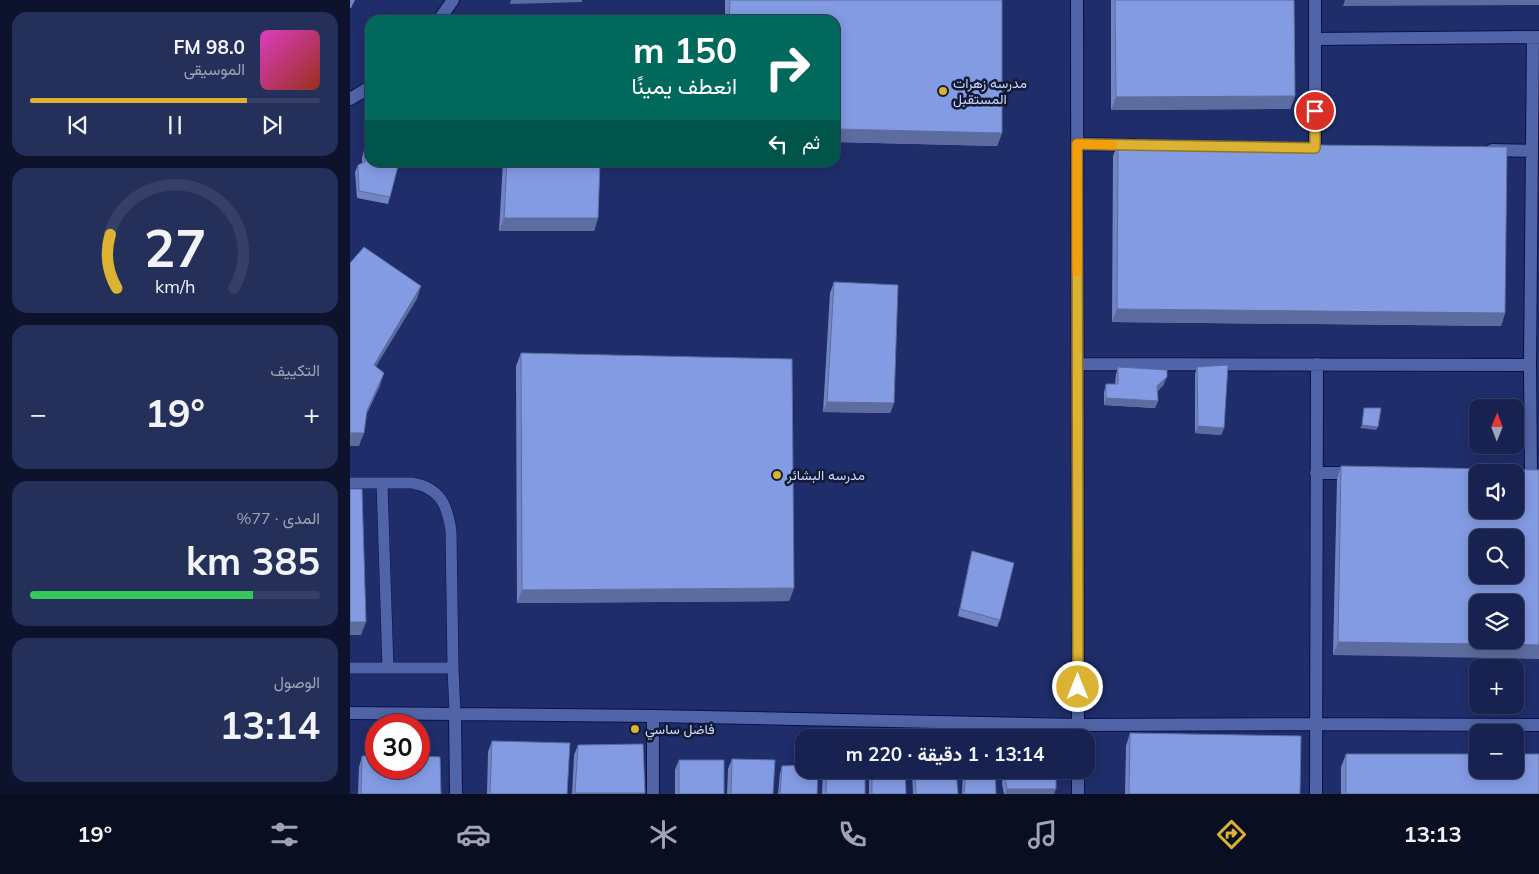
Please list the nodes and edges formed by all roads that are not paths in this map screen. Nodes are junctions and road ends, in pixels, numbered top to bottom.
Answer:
1 (453, 0) edge
2 (1077, 0) edge
3 (1315, 0) edge
4 (442, 15) edge
5 (1536, 37) edge
6 (1315, 39) junction
7 (365, 90) edge
8 (350, 99) edge
9 (1077, 144) junction
10 (1146, 145) edge
11 (1315, 148) edge
12 (1483, 150) edge
13 (1532, 151) junction
14 (1077, 364) junction
15 (1317, 364) junction
16 (1530, 365) junction
17 (1531, 472) edge
18 (1316, 473) junction
19 (1365, 473) edge
20 (350, 483) edge
21 (382, 483) junction
22 (350, 668) edge
23 (388, 668) junction
24 (453, 668) junction
25 (350, 713) edge
26 (455, 713) junction
27 (653, 716) junction
28 (1316, 724) junction
29 (1539, 725) edge
30 (1021, 729) edge
31 (1078, 729) edge
32 (1095, 730) edge
33 (1078, 779) edge
34 (456, 794) edge
35 (653, 794) edge
36 (1078, 794) edge
37 (1316, 794) edge

1 - 4 street
2 - 9 street
3 - 6 street
5 - 6 street
5 - 13 street
6 - 11 street
7 - 8 street
9 - 10 street
9 - 14 street
12 - 13 street
13 - 16 street
14 - 15 street
14 - 31 street
15 - 16 street
15 - 18 street
16 - 17 street
18 - 19 street
18 - 28 street
20 - 21 lane
21 - 23 lane
21 - 24 lane
22 - 23 lane
23 - 24 lane
24 - 26 lane
25 - 26 street
26 - 27 street
26 - 34 street
27 - 30 street
27 - 35 street
28 - 29 street
28 - 32 street
28 - 37 street
33 - 36 street

